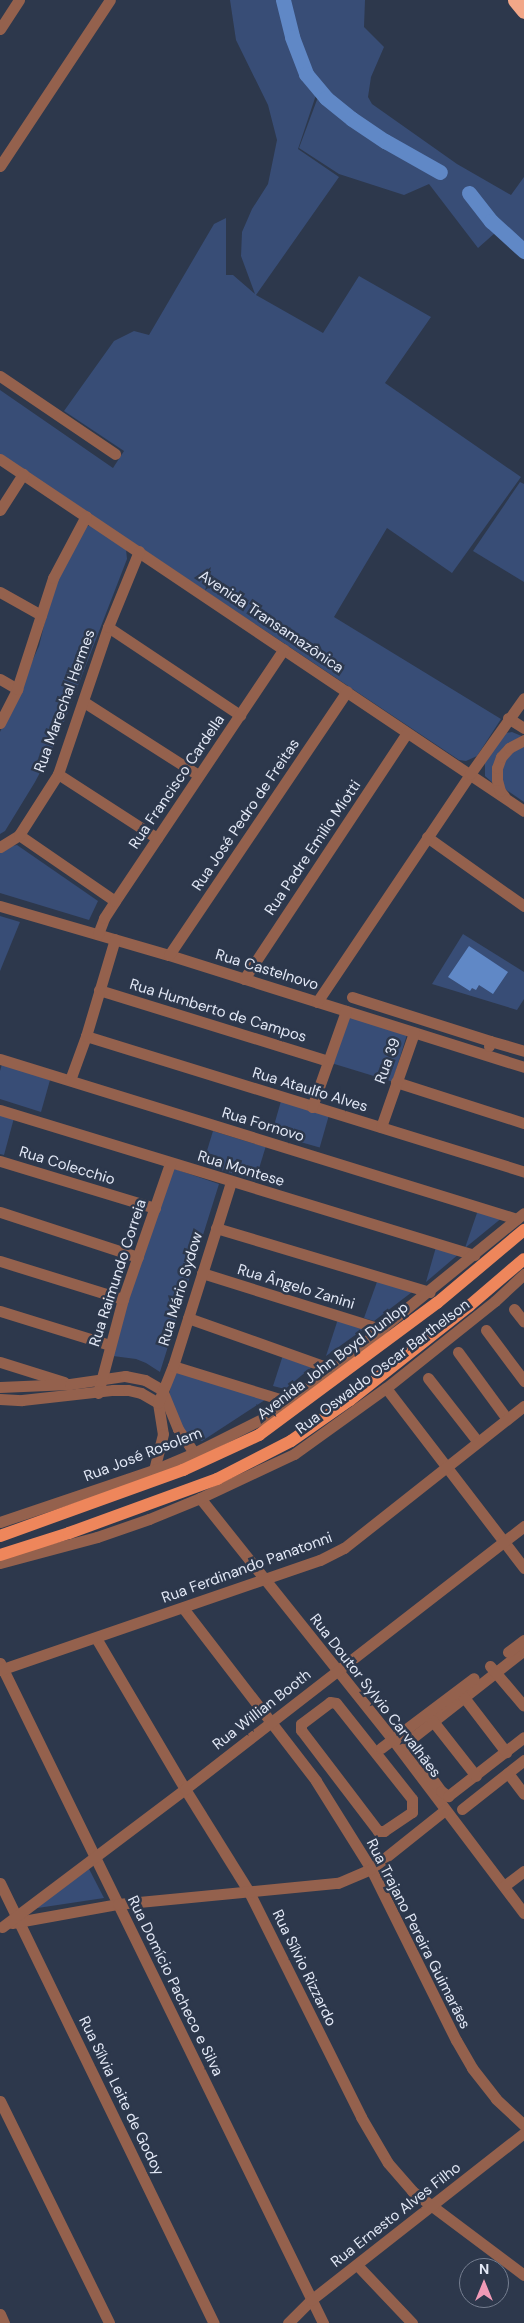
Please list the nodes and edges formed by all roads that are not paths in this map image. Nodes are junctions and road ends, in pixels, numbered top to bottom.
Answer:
1 (19, 0) edge
2 (110, 0) edge
3 (515, 0) edge
4 (524, 11) edge
5 (0, 29) edge
6 (0, 166) edge
7 (0, 376) edge
8 (114, 454) dead end
9 (0, 459) edge
10 (23, 474) junction
11 (0, 510) edge
12 (86, 516) junction
13 (139, 551) junction
14 (0, 592) edge
15 (41, 615) junction
16 (108, 627) junction
17 (284, 649) junction
18 (0, 680) edge
19 (17, 689) junction
20 (347, 691) junction
21 (524, 698) edge
22 (84, 702) junction
23 (240, 716) junction
24 (508, 718) junction
25 (0, 723) edge
26 (524, 728) edge
27 (407, 732) junction
28 (524, 740) edge
29 (58, 774) junction
30 (470, 774) junction
31 (198, 775) junction
32 (508, 801) junction
33 (524, 811) edge
34 (18, 835) junction
35 (157, 838) junction
36 (427, 838) junction
37 (0, 847) edge
38 (115, 901) junction
39 (0, 906) edge
40 (524, 906) edge
41 (98, 934) junction
42 (114, 939) junction
43 (169, 955) junction
44 (244, 980) junction
45 (99, 990) junction
46 (352, 997) dead end
47 (317, 1002) junction
48 (346, 1011) junction
49 (414, 1033) junction
50 (86, 1036) junction
51 (490, 1040) junction
52 (524, 1051) edge
53 (486, 1055) junction
54 (0, 1059) edge
55 (328, 1061) junction
56 (524, 1067) edge
57 (70, 1080) junction
58 (396, 1082) junction
59 (312, 1106) junction
60 (0, 1110) edge
61 (524, 1123) edge
62 (381, 1127) junction
63 (0, 1161) edge
64 (170, 1163) junction
65 (524, 1172) edge
66 (231, 1182) junction
67 (155, 1208) junction
68 (0, 1212) edge
69 (522, 1221) edge
70 (216, 1228) junction
71 (474, 1255) junction
72 (138, 1257) junction
73 (524, 1259) edge
74 (0, 1261) edge
75 (202, 1273) junction
76 (524, 1274) edge
77 (430, 1292) junction
78 (123, 1299) junction
79 (514, 1309) dead end
80 (0, 1311) edge
81 (188, 1318) junction
82 (524, 1322) edge
83 (381, 1329) junction
84 (486, 1330) dead end
85 (110, 1344) junction
86 (458, 1352) dead end
87 (0, 1362) edge
88 (173, 1366) junction
89 (332, 1369) junction
90 (428, 1378) dead end
91 (102, 1380) junction
92 (524, 1381) edge
93 (70, 1384) junction
94 (0, 1387) edge
95 (386, 1388) junction
96 (162, 1390) junction
97 (98, 1393) junction
98 (0, 1399) edge
99 (289, 1402) junction
100 (158, 1403) junction
101 (524, 1406) edge
102 (507, 1420) junction
103 (478, 1442) junction
104 (194, 1453) junction
105 (447, 1467) junction
106 (154, 1470) junction
107 (200, 1498) junction
108 (0, 1522) edge
109 (524, 1526) edge
110 (0, 1536) edge
111 (503, 1542) junction
112 (0, 1555) edge
113 (0, 1563) edge
114 (524, 1568) edge
115 (264, 1579) junction
116 (183, 1608) junction
117 (96, 1638) junction
118 (524, 1640) edge
119 (524, 1650) edge
120 (1, 1667) edge
121 (492, 1669) junction
122 (337, 1670) junction
123 (463, 1696) junction
124 (524, 1706) edge
125 (432, 1720) junction
126 (271, 1722) junction
127 (524, 1737) edge
128 (393, 1740) junction
129 (378, 1751) junction
130 (506, 1752) junction
131 (524, 1760) edge
132 (508, 1773) junction
133 (476, 1776) junction
134 (185, 1789) junction
135 (524, 1794) edge
136 (462, 1809) dead end
137 (445, 1810) junction
138 (94, 1858) junction
139 (371, 1869) junction
140 (524, 1871) edge
141 (0, 1883) edge
142 (504, 1886) junction
143 (249, 1892) junction
144 (118, 1904) junction
145 (524, 1913) edge
146 (17, 1918) junction
147 (1, 1927) edge
148 (0, 2101) edge
149 (524, 2125) edge
150 (524, 2133) edge
151 (431, 2206) junction
152 (357, 2265) junction
153 (524, 2275) edge
154 (311, 2300) junction
155 (0, 2314) edge
156 (4, 2323) edge
157 (109, 2323) edge
158 (214, 2323) edge
159 (288, 2323) edge
160 (323, 2323) edge
161 (412, 2323) edge

1 - 5 street
2 - 6 street
3 - 4 highway
7 - 8 street
9 - 10 street, Avenida Transamazônica
10 - 11 street
10 - 12 street, Avenida Transamazônica
12 - 13 street, Avenida Transamazônica
12 - 15 street
13 - 16 street, Rua Marechal Hermes
13 - 17 street, Avenida Transamazônica
14 - 15 street
15 - 19 street
16 - 22 street, Rua Marechal Hermes
16 - 23 street
17 - 20 street, Avenida Transamazônica
17 - 23 street, Rua Francisco Cardella
18 - 19 street
19 - 25 street
20 - 27 street, Avenida Transamazônica
20 - 43 street, Rua José Pedro de Freitas
21 - 24 street
22 - 29 street, Rua Marechal Hermes
22 - 31 street
23 - 31 street, Rua Francisco Cardella
24 - 26 street
24 - 30 street
27 - 30 street, Avenida Transamazônica
27 - 44 street, Rua Padre Emilio Miotti
28 - 32 street
29 - 34 street, Rua Marechal Hermes
29 - 35 street
30 - 32 street, Avenida Transamazônica
30 - 36 street
31 - 35 street, Rua Francisco Cardella
32 - 33 street, Avenida Transamazônica
34 - 37 street, Rua Marechal Hermes
34 - 38 street
35 - 38 street, Rua Francisco Cardella
36 - 40 street
36 - 47 street
38 - 41 street, Rua Francisco Cardella
39 - 41 street, Rua Castelnovo
41 - 42 street, Rua Castelnovo
42 - 43 street, Rua Castelnovo
42 - 45 street
43 - 44 street, Rua Castelnovo
44 - 47 street, Rua Castelnovo
45 - 50 street
45 - 55 street, Rua Humberto de Campos
46 - 51 street
47 - 48 street, Rua Castelnovo
48 - 49 street, Rua Castelnovo
48 - 55 street
49 - 53 street, Rua Castelnovo
49 - 58 street, Rua 39
50 - 57 street
50 - 59 street, Rua Ataulfo Alves
51 - 52 street
51 - 53 street
53 - 56 street, Rua Castelnovo
54 - 57 street, Rua Fornovo
55 - 59 street
57 - 69 street, Rua Fornovo
58 - 61 street
58 - 62 street, Rua 39
59 - 62 street, Rua Ataulfo Alves
60 - 64 street, Rua Montese
62 - 65 street, Rua Ataulfo Alves
63 - 67 street, Rua Colecchio
64 - 66 street, Rua Montese
64 - 67 street, Rua Raimundo Correia
66 - 70 street, Rua Mário Sydow
66 - 71 street, Rua Montese
67 - 72 street, Rua Raimundo Correia
68 - 72 street
69 - 71 street, Rua José Rosolem
69 - 110 main road, Avenida John Boyd Dunlop
70 - 75 street, Rua Mário Sydow
70 - 77 street
71 - 77 street, Rua José Rosolem
72 - 78 street, Rua Raimundo Correia
73 - 112 main road
74 - 78 street
75 - 81 street, Rua Mário Sydow
75 - 83 street, Rua Ângelo Zanini
76 - 95 street, Rua Oswaldo Oscar Barthelson
77 - 83 street, Rua José Rosolem
78 - 85 street, Rua Raimundo Correia
79 - 82 street
80 - 85 street
81 - 88 street, Rua Mário Sydow
81 - 89 street
83 - 89 street, Rua José Rosolem
84 - 92 street
85 - 91 street, Rua Raimundo Correia
86 - 102 street
87 - 93 street
88 - 96 street, Rua Mário Sydow
88 - 99 street
89 - 99 street, Rua José Rosolem
90 - 103 street
91 - 93 street
91 - 96 street
91 - 97 street, Rua Raimundo Correia
93 - 94 street
95 - 105 street
95 - 107 street, Rua Oswaldo Oscar Barthelson
96 - 100 street, Rua Mário Sydow
96 - 104 street
97 - 98 street
97 - 100 street
99 - 104 street, Rua José Rosolem
100 - 106 street
101 - 102 street, Rua Ferdinando Panatonni
102 - 103 street, Rua Ferdinando Panatonni
103 - 105 street, Rua Ferdinando Panatonni
104 - 106 street, Rua José Rosolem
105 - 111 street
105 - 115 street, Rua Ferdinando Panatonni
106 - 108 street, Rua José Rosolem
107 - 113 street, Rua Oswaldo Oscar Barthelson
107 - 115 street, Rua Doutor Sylvio Carvalhães
109 - 111 street, Rua Willian Booth
111 - 114 street
111 - 122 street, Rua Willian Booth
115 - 116 street, Rua Ferdinando Panatonni
115 - 122 street, Rua Doutor Sylvio Carvalhães
116 - 117 street, Rua Ferdinando Panatonni
116 - 126 street, Rua Trajano Pereira Guimarães
117 - 120 street, Rua Ferdinando Panatonni
117 - 134 street, Rua Sílvio Rizzardo
118 - 121 street
119 - 121 street
120 - 138 street, Rua Domício Pacheco e Silva
121 - 123 street
121 - 124 street
121 - 128 street
122 - 126 street, Rua Willian Booth
122 - 128 street, Rua Doutor Sylvio Carvalhães
123 - 125 street
123 - 130 street
125 - 133 street
125 - 133 street
126 - 134 street, Rua Willian Booth
126 - 139 street, Rua Trajano Pereira Guimarães
127 - 130 street
128 - 129 street
128 - 137 street, Rua Doutor Sylvio Carvalhães
129 - 129 street
130 - 133 street
131 - 132 street
132 - 135 street
132 - 136 street
134 - 138 street, Rua Willian Booth
134 - 143 street, Rua Sílvio Rizzardo
137 - 139 street
137 - 142 street, Rua Doutor Sylvio Carvalhães
138 - 144 street, Rua Domício Pacheco e Silva
138 - 146 street, Rua Willian Booth
139 - 143 street
139 - 149 street, Rua Trajano Pereira Guimarães
140 - 142 street
141 - 146 street, Rua Sílvia Leite de Godoy
142 - 145 street, Rua Doutor Sylvio Carvalhães
143 - 144 street
143 - 151 street, Rua Sílvio Rizzardo
144 - 146 street
144 - 154 street, Rua Domício Pacheco e Silva
146 - 147 street, Rua Willian Booth
146 - 158 street, Rua Sílvia Leite de Godoy
148 - 157 street
150 - 151 street, Rua Ernesto Alves Filho
151 - 152 street, Rua Ernesto Alves Filho
151 - 153 street, Rua Sílvio Rizzardo
152 - 154 street, Rua Ernesto Alves Filho
152 - 161 street
154 - 159 street, Rua Ernesto Alves Filho
154 - 160 street, Rua Domício Pacheco e Silva
155 - 156 street

